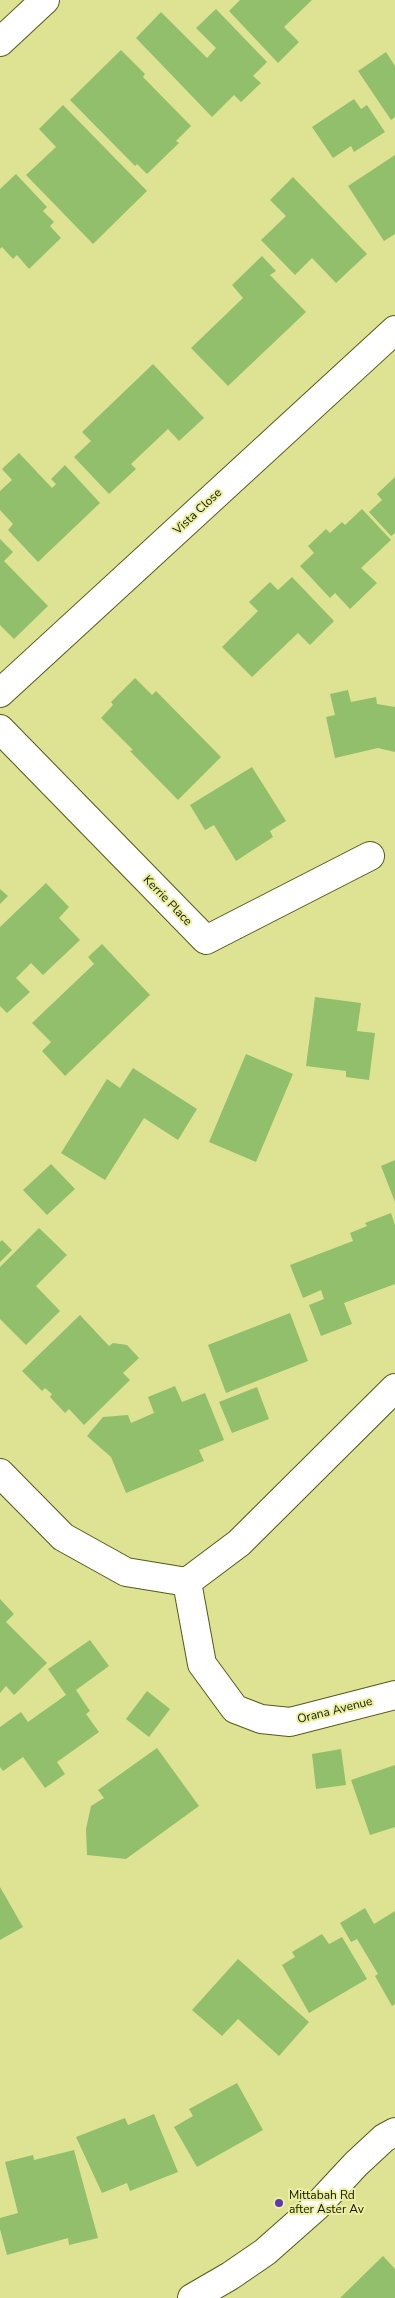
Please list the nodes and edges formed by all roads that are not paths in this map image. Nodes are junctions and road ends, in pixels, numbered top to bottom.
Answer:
1 (45, 0) edge
2 (0, 42) edge
3 (395, 330) edge
4 (0, 693) edge
5 (0, 729) edge
6 (370, 856) dead end
7 (395, 1388) edge
8 (0, 1473) edge
9 (187, 1582) junction
10 (395, 1695) edge
11 (395, 2132) edge
12 (192, 2298) edge

1 - 2 street
3 - 4 street, Vista Close
5 - 6 street, Kerrie Place
7 - 9 street
8 - 9 street
9 - 10 street, Orana Avenue
11 - 12 street

